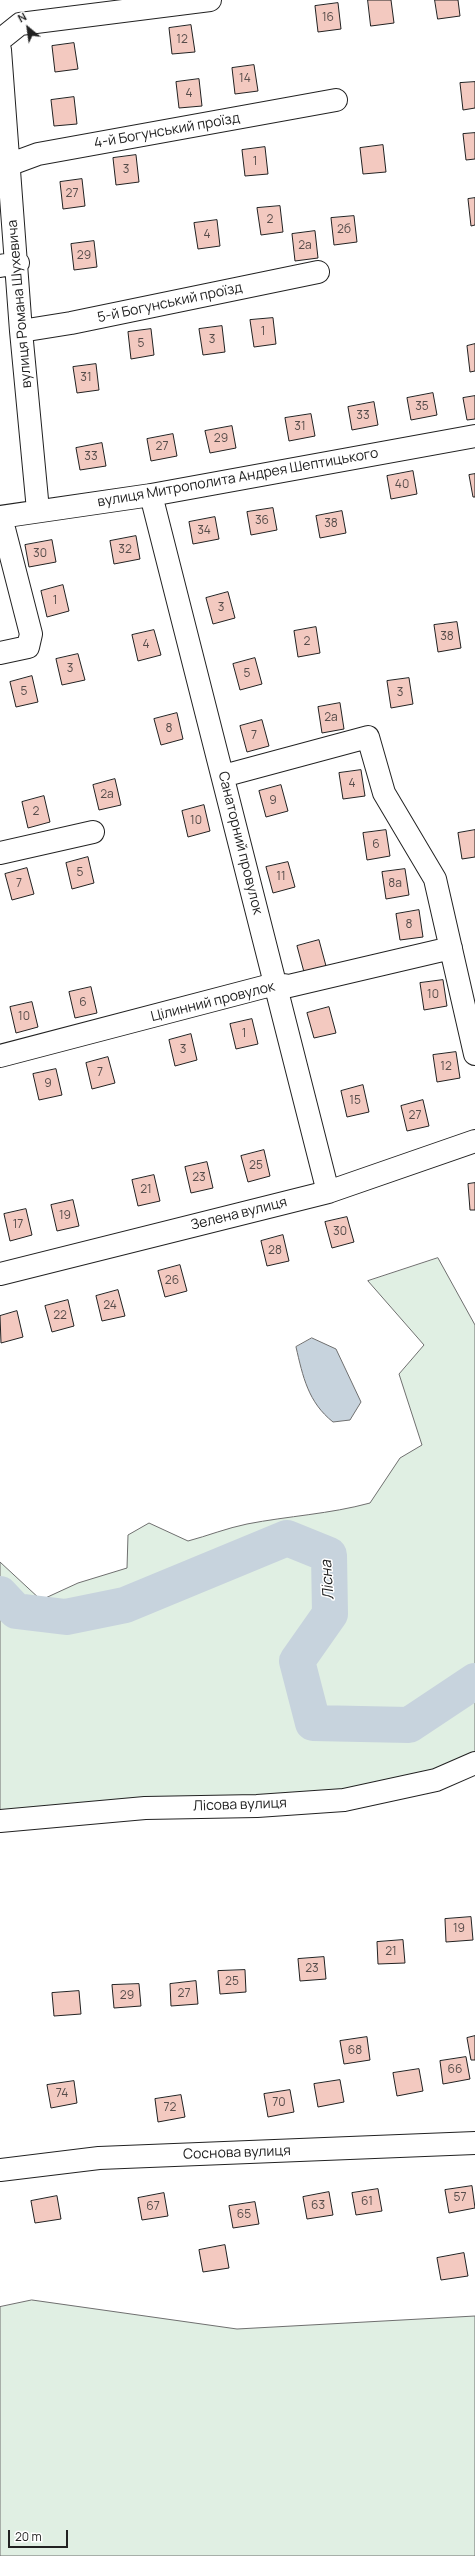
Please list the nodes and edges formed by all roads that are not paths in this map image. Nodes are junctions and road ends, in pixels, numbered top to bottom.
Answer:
1 (210, 0) edge
2 (0, 40) edge
3 (0, 50) edge
4 (336, 100) dead end
5 (4, 167) edge
6 (9, 265) edge
7 (318, 272) dead end
8 (21, 330) junction
9 (475, 436) edge
10 (151, 495) junction
11 (38, 510) junction
12 (0, 517) edge
13 (0, 653) edge
14 (223, 776) junction
15 (93, 832) dead end
16 (0, 854) edge
17 (450, 948) junction
18 (275, 984) junction
19 (475, 1054) edge
20 (0, 1056) edge
21 (475, 1141) edge
22 (328, 1192) junction
23 (0, 1274) edge
24 (475, 1763) edge
25 (0, 1821) edge
26 (475, 2143) edge
27 (0, 2170) edge

1 - 2 street
3 - 5 street, вулиця Романа Шухевича
4 - 5 street, 4-й Богунський проїзд
5 - 6 street, вулиця Романа Шухевича
6 - 8 street, вулиця Романа Шухевича
7 - 8 street, 5-й Богунський проїзд
8 - 11 street, вулиця Романа Шухевича
9 - 10 street, вулиця Митрополита Андрея Шептицького
10 - 11 street, вулиця Митрополита Андрея Шептицького
10 - 14 street, Санаторний провулок
11 - 12 street, вулиця Митрополита Андрея Шептицького
12 - 13 street
14 - 17 street
14 - 18 street, Санаторний провулок
15 - 16 street
17 - 18 street, Цілинний провулок
17 - 19 street
18 - 20 street, Цілинний провулок
18 - 22 street, Санаторний провулок
21 - 22 street, Зелена вулиця
22 - 23 street, Зелена вулиця
24 - 25 street, Лісова вулиця
26 - 27 street, Соснова вулиця

